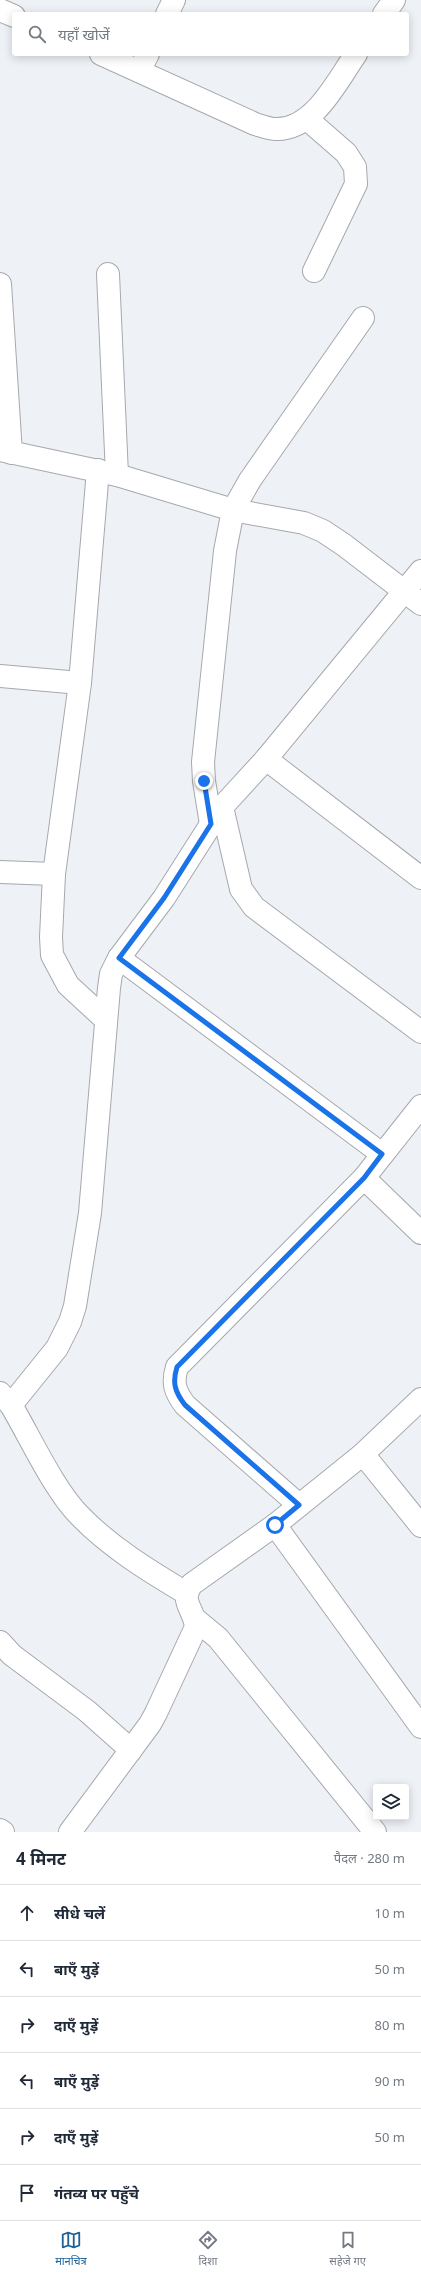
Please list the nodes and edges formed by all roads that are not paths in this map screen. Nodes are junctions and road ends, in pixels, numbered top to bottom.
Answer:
1 (174, 0) edge
2 (394, 0) edge
3 (0, 10) edge
4 (168, 12) edge
5 (385, 12) edge
6 (12, 15) edge
7 (112, 56) edge
8 (355, 56) edge
9 (143, 62) edge
10 (307, 118) junction
11 (314, 271) dead end
12 (108, 274) dead end
13 (0, 284) edge
14 (363, 318) dead end
15 (6, 452) edge
16 (108, 473) junction
17 (233, 510) junction
18 (421, 571) edge
19 (413, 598) edge
20 (0, 676) edge
21 (80, 683) junction
22 (266, 759) junction
23 (216, 815) junction
24 (0, 872) edge
25 (54, 874) junction
26 (421, 878) edge
27 (119, 958) junction
28 (106, 1020) junction
29 (421, 1032) edge
30 (421, 1106) edge
31 (382, 1154) junction
32 (364, 1178) junction
33 (421, 1233) edge
34 (5, 1399) edge
35 (421, 1399) edge
36 (364, 1454) junction
37 (299, 1505) junction
38 (275, 1525) junction
39 (421, 1526) edge
40 (186, 1592) junction
41 (195, 1619) junction
42 (0, 1642) edge
43 (421, 1727) edge
44 (131, 1750) junction
45 (0, 1830) edge
46 (3, 1832) edge
47 (70, 1832) edge
48 (375, 1832) edge

1 - 4 street
2 - 5 street
3 - 6 street
7 - 9 street
8 - 10 street
9 - 10 street
10 - 11 street
12 - 16 street
13 - 15 street
14 - 17 street
15 - 16 street
16 - 17 street
16 - 21 street
17 - 19 street
17 - 23 street
18 - 19 street
19 - 22 street
20 - 21 street
21 - 25 street
22 - 23 street
22 - 26 street
23 - 27 street
23 - 29 street
24 - 25 street
25 - 28 street
27 - 28 street
27 - 31 street
28 - 34 street
30 - 31 street
31 - 32 street
32 - 33 street
32 - 37 street
34 - 40 street
35 - 36 street
36 - 37 street
36 - 39 street
37 - 38 street
38 - 40 street
38 - 43 street
40 - 41 street
41 - 44 street
41 - 48 street
42 - 44 street
44 - 47 street
45 - 46 street

